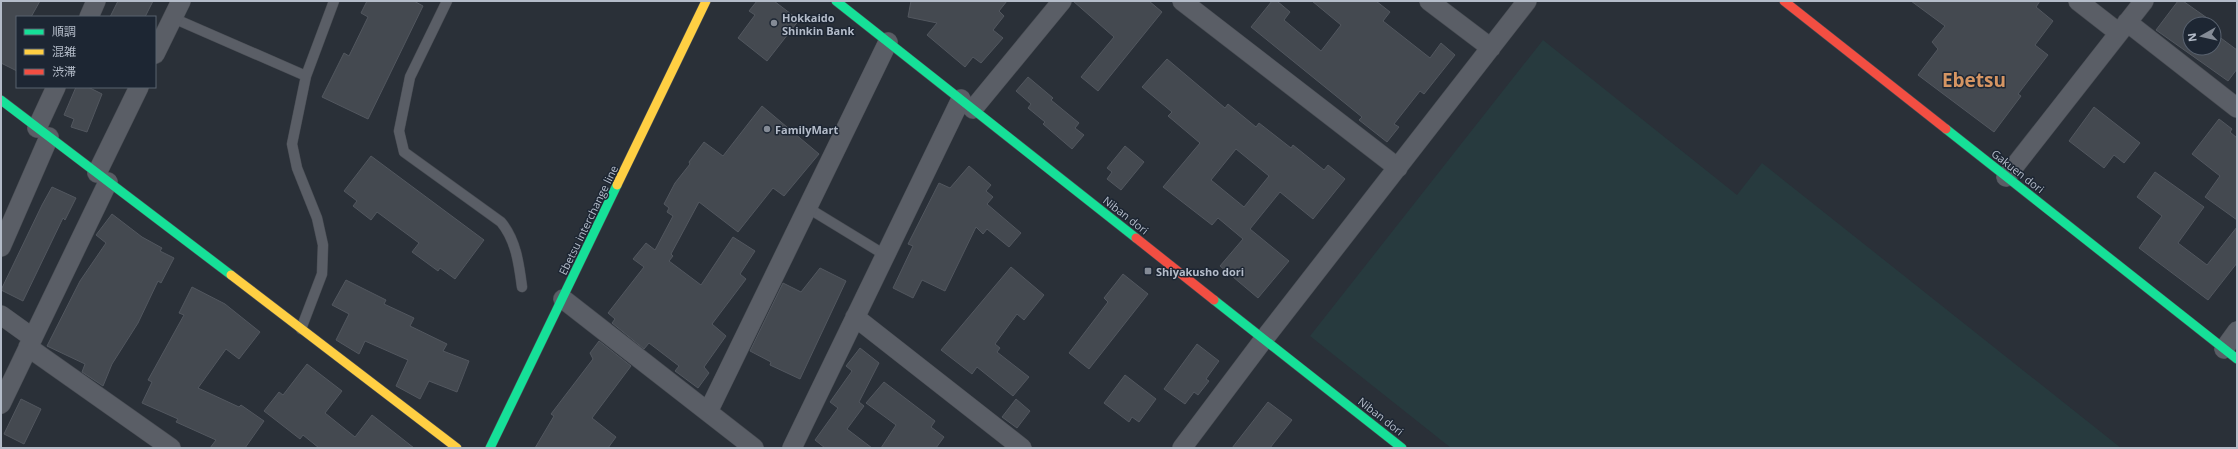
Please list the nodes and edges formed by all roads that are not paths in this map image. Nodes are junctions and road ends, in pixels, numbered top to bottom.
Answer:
1 (96, 1) edge
2 (181, 1) edge
3 (334, 1) edge
4 (447, 1) edge
5 (706, 1) edge
6 (836, 1) edge
7 (1062, 1) edge
8 (1182, 1) edge
9 (1429, 1) edge
10 (1527, 1) edge
11 (1784, 1) edge
12 (2078, 1) edge
13 (2144, 1) edge
14 (89, 16) edge
15 (173, 18) junction
16 (2123, 27) junction
17 (888, 42) junction
18 (1491, 48) junction
19 (156, 52) edge
20 (306, 76) junction
21 (56, 88) edge
22 (139, 88) edge
23 (1, 100) edge
24 (967, 104) junction
25 (2237, 108) edge
26 (43, 133) junction
27 (1398, 168) junction
28 (2006, 177) junction
29 (102, 178) junction
30 (808, 208) junction
31 (1, 246) edge
32 (885, 255) junction
33 (522, 287) dead end
34 (563, 299) junction
35 (1, 315) edge
36 (855, 317) junction
37 (301, 329) junction
38 (2237, 332) edge
39 (1264, 339) junction
40 (31, 343) junction
41 (2230, 354) edge
42 (1, 404) edge
43 (708, 412) junction
44 (171, 448) edge
45 (457, 448) edge
46 (490, 448) edge
47 (754, 448) edge
48 (792, 448) edge
49 (1022, 448) edge
50 (1182, 448) edge
51 (1402, 448) edge

1 - 14 street
2 - 15 street
3 - 20 lane
4 - 33 lane
5 - 34 street, Ebetsu interchange line
6 - 17 street, Niban dori
7 - 24 street
8 - 27 street
9 - 18 street
10 - 18 street
11 - 28 street, Gakuen dori
12 - 16 street
13 - 16 street
15 - 19 street
15 - 20 lane
16 - 25 street
16 - 28 street
17 - 24 street, Niban dori
17 - 30 street
18 - 27 street
20 - 37 lane
21 - 26 street
22 - 29 street
23 - 26 street
24 - 32 street
24 - 39 street, Niban dori
26 - 29 street
26 - 31 street
27 - 39 street
28 - 41 street, Gakuen dori
29 - 37 street
29 - 40 street
30 - 32 lane
30 - 43 street
32 - 36 street
34 - 43 street
34 - 46 street, Ebetsu interchange line
35 - 40 street
36 - 48 street
36 - 49 street
37 - 45 street
38 - 41 street
39 - 50 street
39 - 51 street, Niban dori
40 - 42 street
40 - 44 street
43 - 47 street

